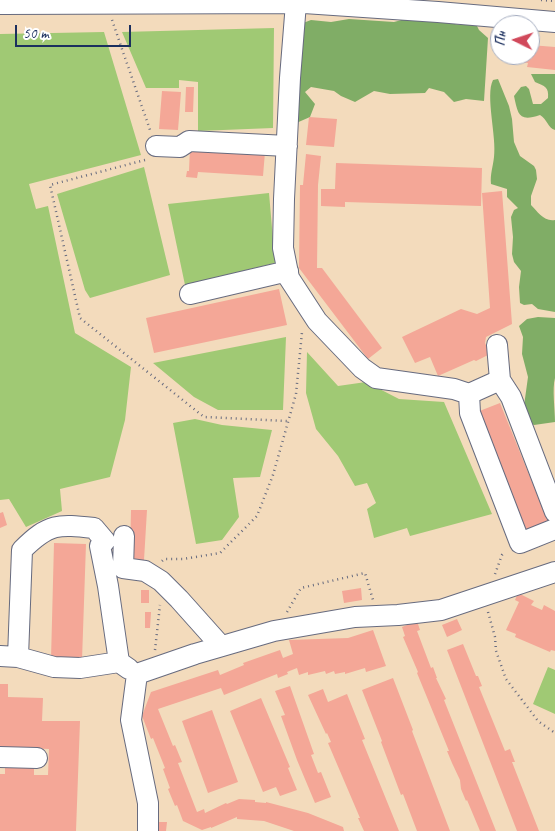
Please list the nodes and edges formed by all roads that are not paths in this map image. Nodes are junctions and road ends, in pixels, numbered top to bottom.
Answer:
1 (175, 2) edge
2 (205, 2) edge
3 (301, 2) edge
4 (0, 4) edge
5 (555, 22) edge
6 (156, 146) road end
7 (287, 146) junction
8 (288, 272) junction
9 (190, 294) dead end
10 (497, 345) dead end
11 (500, 380) junction
12 (469, 394) junction
13 (555, 512) edge
14 (555, 529) edge
15 (124, 536) dead end
16 (553, 578) edge
17 (221, 646) junction
18 (9, 657) edge
19 (119, 662) junction
20 (137, 674) junction
21 (0, 757) edge
22 (37, 758) dead end
23 (148, 831) edge

1 - 2 street
1 - 4 street
2 - 3 street
3 - 5 street
3 - 7 street
6 - 7 street
7 - 8 street
8 - 9 street
8 - 12 street
10 - 11 street
11 - 12 street
11 - 13 street
12 - 14 street
15 - 17 street
16 - 17 street
17 - 20 street
18 - 19 street
18 - 19 street
19 - 20 street
20 - 23 street
21 - 22 street

